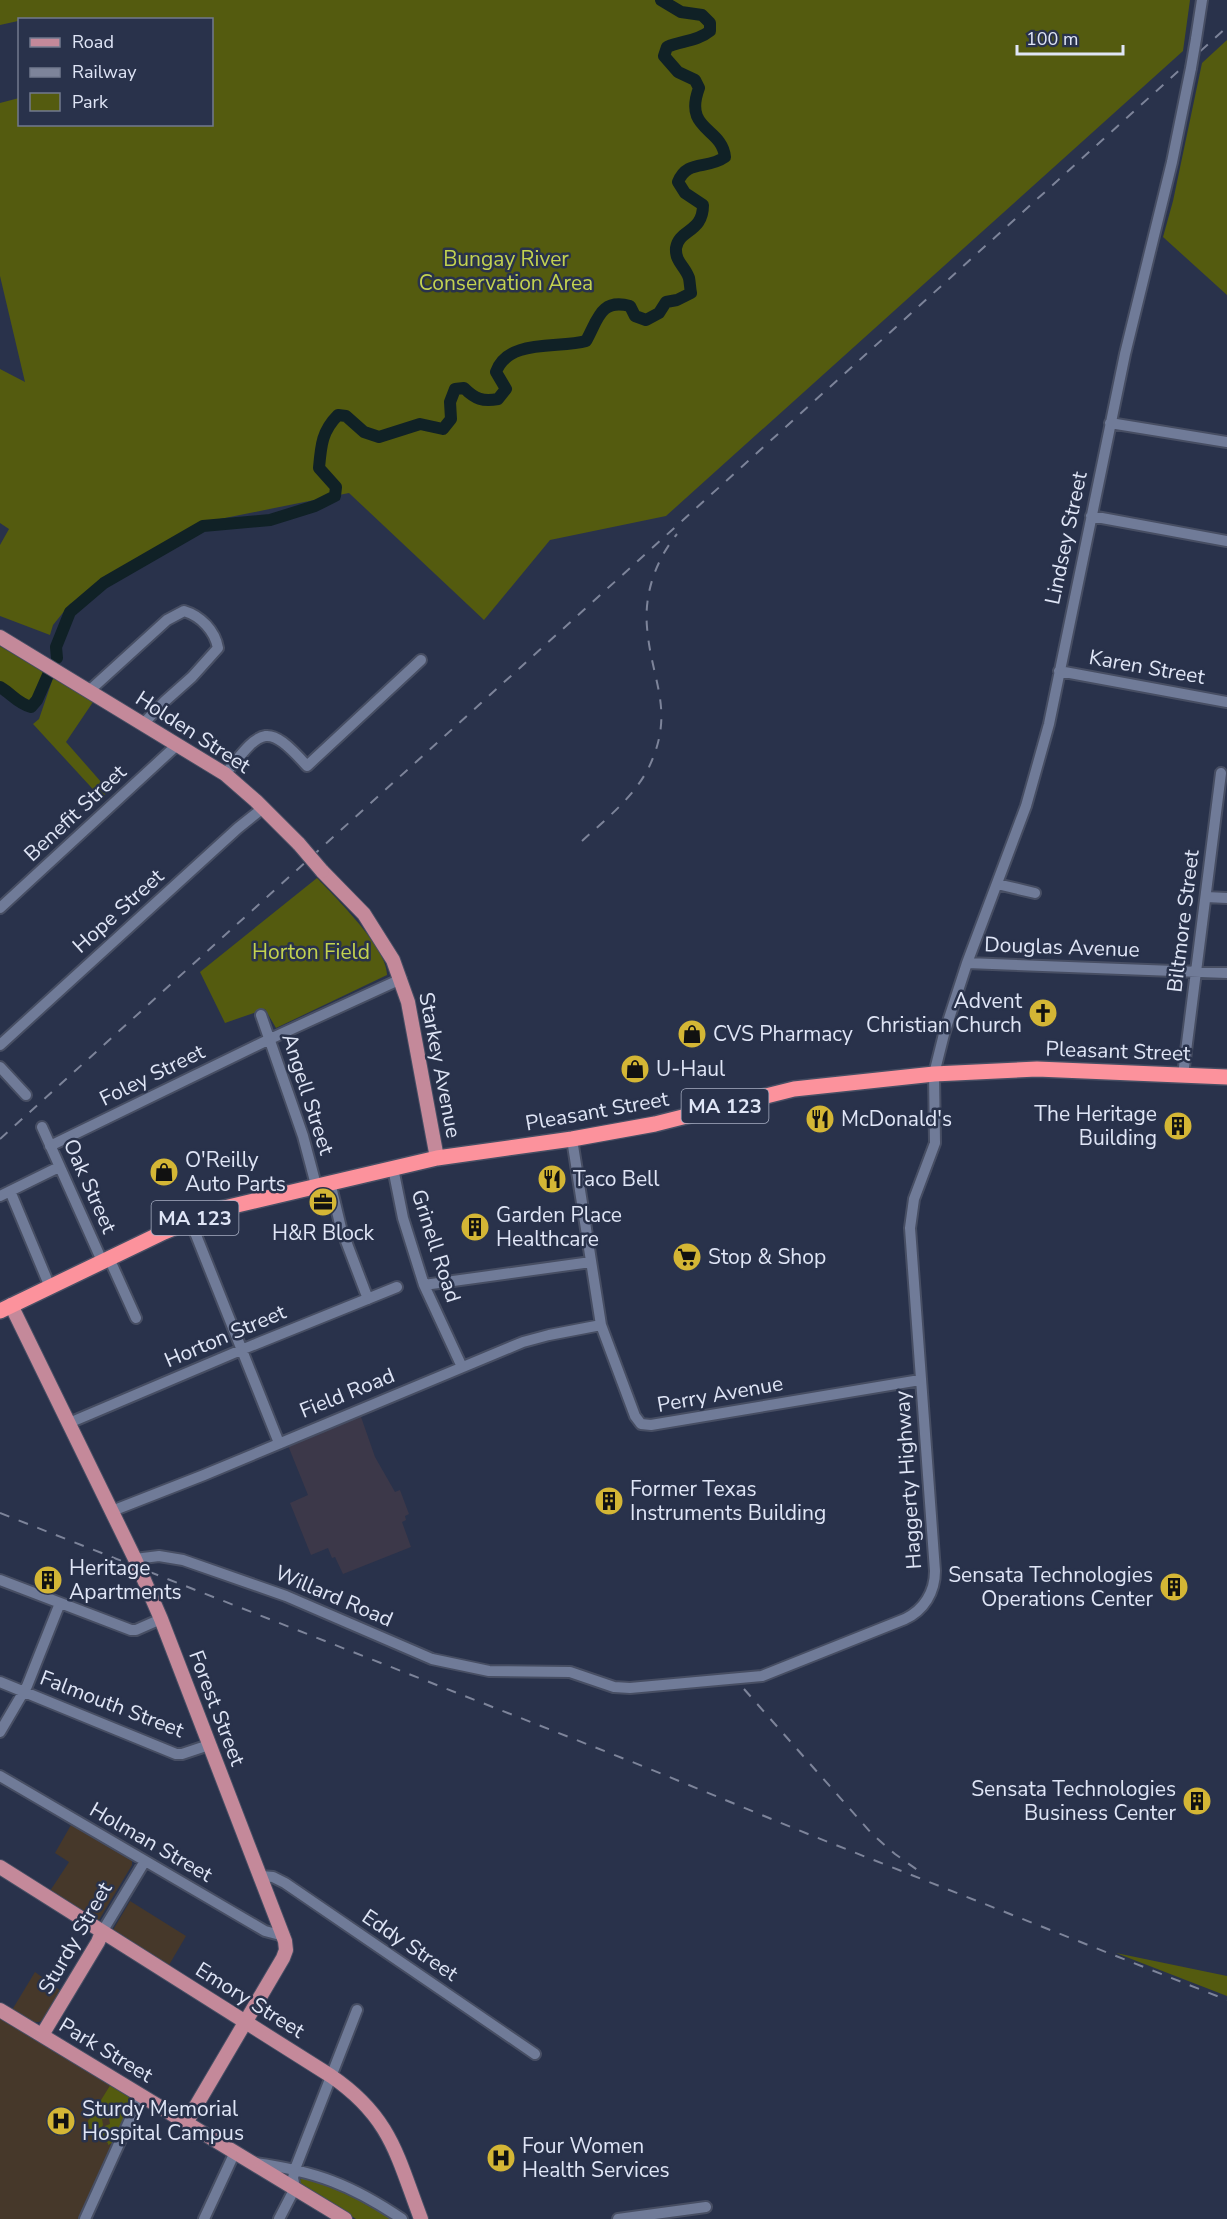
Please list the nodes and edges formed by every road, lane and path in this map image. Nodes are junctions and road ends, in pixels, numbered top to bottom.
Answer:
1 (1202, 0) edge
2 (1110, 423) junction
3 (1227, 442) edge
4 (1091, 516) junction
5 (1227, 541) edge
6 (0, 637) edge
7 (421, 660) dead end
8 (1059, 671) junction
9 (89, 691) junction
10 (1227, 702) edge
11 (143, 724) junction
12 (177, 745) junction
13 (1221, 773) dead end
14 (225, 774) junction
15 (263, 807) junction
16 (1215, 822) junction
17 (1227, 822) edge
18 (997, 884) junction
19 (1035, 893) dead end
20 (1206, 897) junction
21 (1227, 898) edge
22 (0, 908) edge
23 (968, 963) junction
24 (1196, 972) junction
25 (1227, 973) edge
26 (401, 979) junction
27 (261, 1015) dead end
28 (270, 1039) junction
29 (0, 1045) edge
30 (0, 1068) edge
31 (934, 1074) junction
32 (1183, 1075) junction
33 (1227, 1077) edge
34 (26, 1095) dead end
35 (42, 1127) dead end
36 (572, 1139) junction
37 (50, 1146) junction
38 (437, 1158) junction
39 (59, 1167) junction
40 (393, 1168) junction
41 (323, 1184) junction
42 (5, 1193) edge
43 (190, 1220) junction
44 (106, 1260) junction
45 (591, 1262) junction
46 (424, 1285) junction
47 (50, 1287) junction
48 (398, 1287) dead end
49 (369, 1299) junction
50 (5, 1308) edge
51 (136, 1317) dead end
52 (601, 1325) junction
53 (241, 1350) junction
54 (462, 1367) junction
55 (920, 1380) junction
56 (69, 1423) junction
57 (279, 1443) junction
58 (112, 1511) junction
59 (135, 1559) junction
60 (0, 1580) edge
61 (60, 1603) junction
62 (161, 1619) junction
63 (518, 1671) joint
64 (0, 1682) edge
65 (24, 1691) junction
66 (0, 1732) edge
67 (209, 1745) junction
68 (0, 1776) edge
69 (145, 1861) junction
70 (0, 1868) edge
71 (261, 1876) junction
72 (102, 1932) junction
73 (284, 1936) junction
74 (0, 2010) edge
75 (357, 2010) dead end
76 (245, 2022) junction
77 (42, 2035) junction
78 (535, 2054) dead end
79 (331, 2076) junction
80 (141, 2095) junction
81 (186, 2122) junction
82 (235, 2152) junction
83 (252, 2162) junction
84 (296, 2169) junction
85 (295, 2188) junction
86 (706, 2207) dead end
87 (86, 2219) edge
88 (204, 2219) edge
89 (279, 2219) edge
90 (345, 2219) edge
91 (402, 2219) edge
92 (421, 2219) edge
93 (618, 2219) edge

1 - 2 street, Lindsey Street, bridge
2 - 3 street
2 - 4 street, Lindsey Street
4 - 5 street
4 - 8 street, Lindsey Street
6 - 9 main road, Holden Street
7 - 14 street
8 - 10 street, Karen Street
8 - 18 street, Lindsey Street
9 - 11 main road, Holden Street
9 - 11 street
11 - 12 main road, Holden Street
12 - 14 main road, Holden Street
12 - 22 street, Benefit Street
13 - 16 street, Biltmore Street
14 - 15 main road, Holden Street
15 - 26 main road, Holden Street, bridge
15 - 29 street, Hope Street
16 - 17 street
16 - 20 street, Biltmore Street
18 - 19 street
18 - 23 street, Lindsey Street
20 - 21 street
20 - 24 street, Biltmore Street
23 - 24 street, Douglas Avenue
23 - 31 street, Lindsey Street
24 - 25 street, Douglas Avenue
24 - 32 street, Biltmore Street
26 - 28 street, Foley Street
26 - 38 main road, Starkey Avenue
27 - 28 street, Angell Street
28 - 37 street, Foley Street
28 - 41 street, Angell Street
30 - 34 street
31 - 32 highway, Pleasant Street / MA 123
31 - 36 highway, Pleasant Street / MA 123
31 - 55 street, Haggerty Highway
32 - 33 highway, Pleasant Street / MA 123
35 - 37 street, Oak Street
36 - 38 highway, Pleasant Street / MA 123
36 - 45 street, Perry Avenue
37 - 39 street, Oak Street
38 - 40 highway, Pleasant Street / MA 123
39 - 42 street
39 - 44 street, Oak Street
40 - 41 highway, Pleasant Street / MA 123
40 - 46 street, Grinell Road
41 - 43 highway, Pleasant Street / MA 123
41 - 49 street, Angell Street
42 - 47 street
43 - 44 highway, Pleasant Street / MA 123
43 - 53 street
44 - 47 highway, Pleasant Street / MA 123
44 - 51 street, Oak Street
45 - 46 street
45 - 52 street, Perry Avenue
46 - 54 street, Grinell Road
47 - 50 highway, Pleasant Street / MA 123
48 - 49 street, Horton Street
49 - 53 street, Horton Street
50 - 56 main road, Forest Street
52 - 54 street, Field Road
52 - 55 street, Perry Avenue
53 - 56 street, Horton Street
53 - 57 street
54 - 57 street, Field Road
55 - 63 street, Haggerty Highway
56 - 58 main road, Forest Street
57 - 58 street, Field Road
58 - 59 main road, Forest Street
59 - 62 main road, Forest Street
59 - 63 street, Willard Road
60 - 61 street
61 - 62 street
61 - 65 street
62 - 67 main road, Forest Street
64 - 65 street, Falmouth Street
65 - 66 street
65 - 67 street, Falmouth Street
67 - 71 main road, Forest Street
68 - 69 street, Holman Street
69 - 72 street, Sturdy Street
69 - 73 street, Holman Street
70 - 72 main road, Emory Street
71 - 73 main road, Forest Street
71 - 78 street, Eddy Street
72 - 76 main road, Emory Street
72 - 77 main road, Sturdy Street
73 - 76 main road
74 - 77 main road, Park Street
75 - 79 street
76 - 79 main road, Emory Street
76 - 81 main road
77 - 80 main road, Park Street
79 - 84 street
79 - 92 main road, Emory Street
80 - 81 main road, Park Street
80 - 87 street
81 - 82 main road, Park Street
82 - 83 main road, Park Street
82 - 88 street
83 - 84 street, Park Street
83 - 85 main road, Park Street
84 - 85 street
84 - 91 street, Park Street
85 - 89 street
85 - 90 main road, Park Street
86 - 93 street

